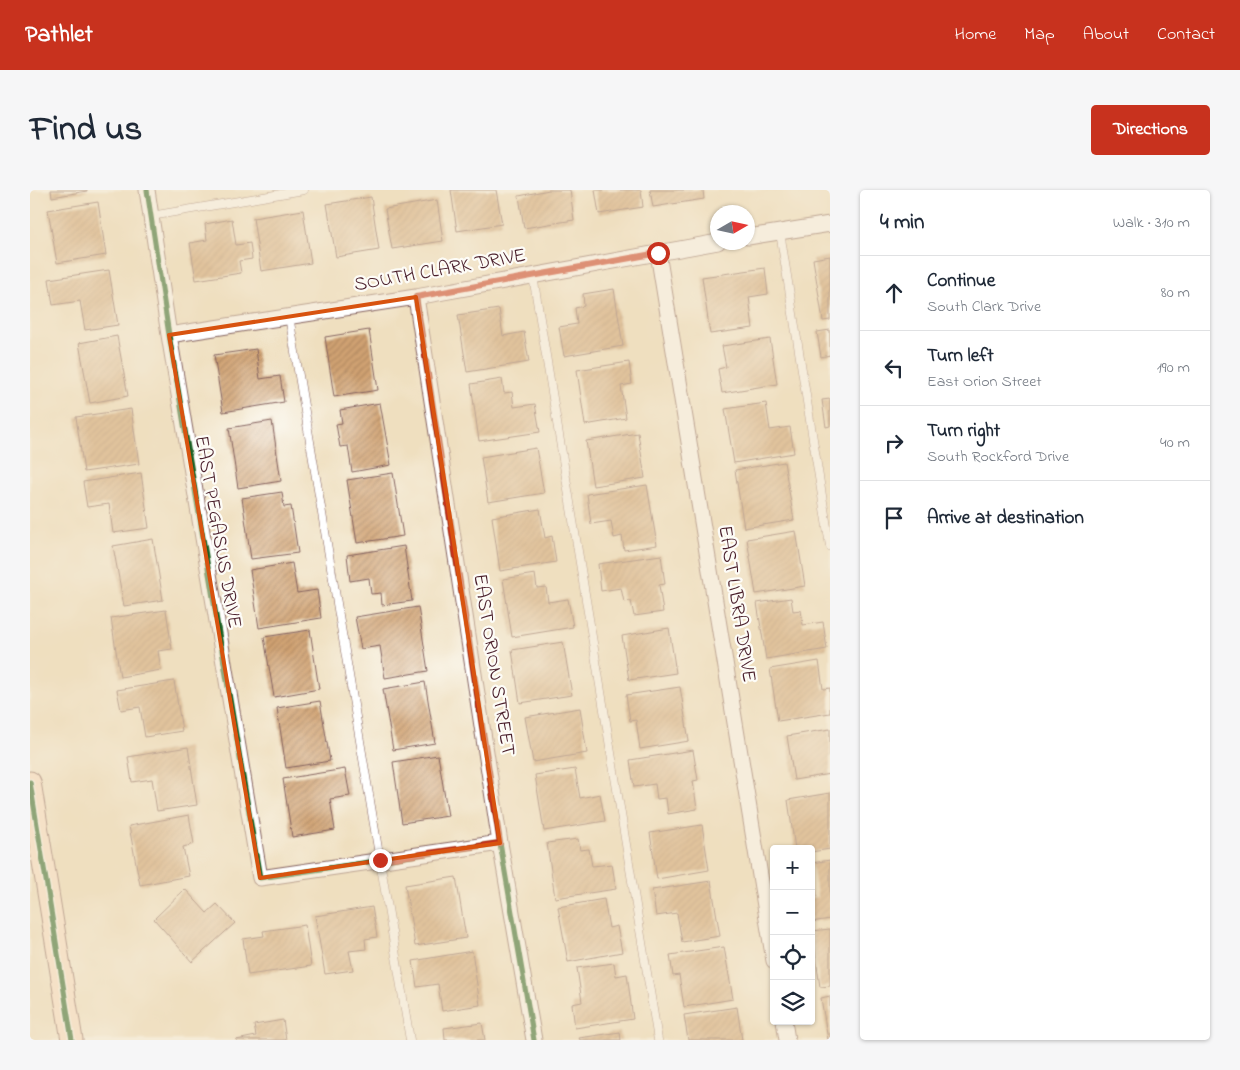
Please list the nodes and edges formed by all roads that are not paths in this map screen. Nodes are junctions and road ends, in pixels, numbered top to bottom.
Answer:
1 (147, 190) edge
2 (304, 190) edge
3 (151, 216) junction
4 (830, 224) edge
5 (780, 232) junction
6 (755, 237) edge
7 (710, 243) edge
8 (658, 253) junction
9 (533, 276) junction
10 (416, 297) junction
11 (289, 316) junction
12 (169, 335) junction
13 (830, 546) edge
14 (30, 782) edge
15 (500, 843) junction
16 (380, 860) junction
17 (770, 937) edge
18 (785, 1025) edge
19 (72, 1040) edge
20 (410, 1040) edge
21 (534, 1040) edge
22 (658, 1040) edge
23 (787, 1040) edge

1 - 3 street, EAST PEGASUS DRIVE
2 - 3 lane
3 - 12 street, EAST PEGASUS DRIVE
4 - 5 street
5 - 6 street
5 - 13 lane
7 - 8 street, SOUTH CLARK DRIVE
8 - 9 street, SOUTH CLARK DRIVE
8 - 17 street, EAST LIBRA DRIVE
9 - 10 street, SOUTH CLARK DRIVE
9 - 22 lane
10 - 11 street, SOUTH CLARK DRIVE
10 - 15 street, EAST ORION STREET
11 - 12 street, SOUTH CLARK DRIVE
11 - 16 lane
12 - 16 street, EAST PEGASUS DRIVE
14 - 19 main road
15 - 16 street
15 - 21 street, EAST ORION STREET
16 - 20 lane
18 - 23 street

